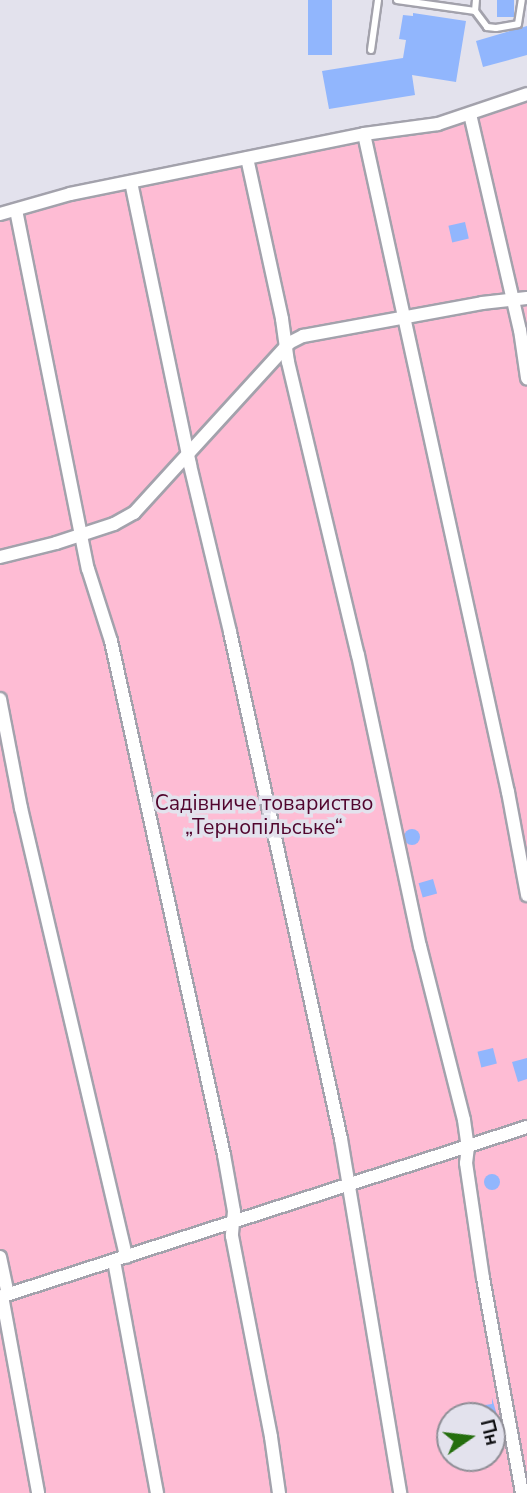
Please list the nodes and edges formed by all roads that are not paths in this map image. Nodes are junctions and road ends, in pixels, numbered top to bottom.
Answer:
1 (378, 0) edge
2 (396, 0) edge
3 (476, 0) edge
4 (524, 4) edge
5 (475, 10) junction
6 (371, 50) dead end
7 (527, 94) edge
8 (470, 114) junction
9 (364, 134) junction
10 (247, 158) junction
11 (131, 182) junction
12 (16, 210) junction
13 (0, 214) edge
14 (527, 298) edge
15 (511, 300) junction
16 (402, 319) junction
17 (287, 345) junction
18 (527, 378) edge
19 (188, 454) junction
20 (82, 534) junction
21 (0, 557) edge
22 (0, 699) edge
23 (527, 895) edge
24 (527, 1127) edge
25 (468, 1147) junction
26 (349, 1182) junction
27 (232, 1222) junction
28 (0, 1257) edge
29 (120, 1259) junction
30 (3, 1296) edge
31 (38, 1493) edge
32 (157, 1493) edge
33 (279, 1493) edge
34 (400, 1493) edge
35 (522, 1493) edge

1 - 6 lane
2 - 5 lane
3 - 5 lane
4 - 5 lane
7 - 8 street
8 - 9 street
8 - 15 street
9 - 10 street
9 - 16 street
10 - 11 street
10 - 17 street
11 - 12 street
11 - 19 street
12 - 13 street
12 - 20 street
14 - 15 street
15 - 16 street
15 - 18 street
16 - 17 street
16 - 23 street
17 - 19 street
17 - 25 street
19 - 20 street
19 - 26 street
20 - 21 street
20 - 27 street
22 - 29 street
24 - 25 street
25 - 26 street
25 - 35 street
26 - 27 street
26 - 34 street
27 - 29 street
27 - 33 street
28 - 30 street
29 - 30 street
29 - 32 street
30 - 31 street

